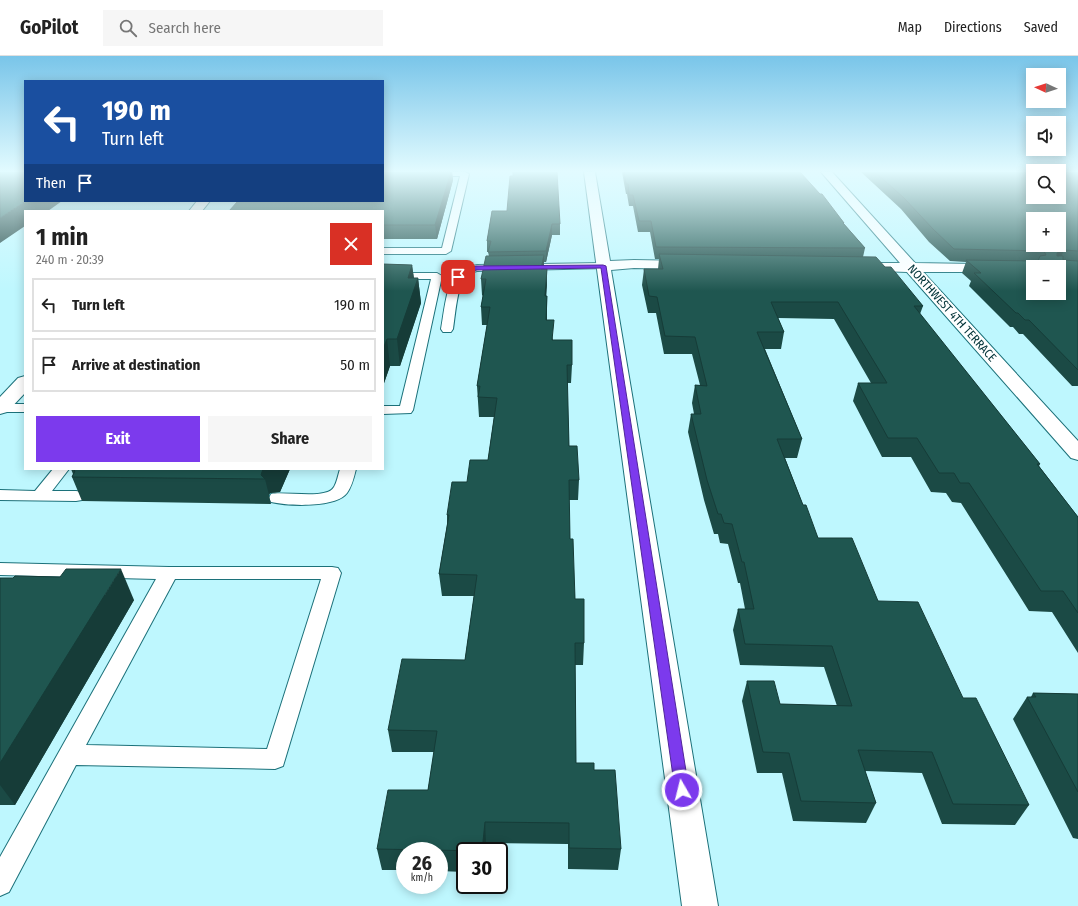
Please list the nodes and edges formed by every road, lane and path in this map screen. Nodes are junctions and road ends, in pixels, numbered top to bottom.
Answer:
1 (456, 212) edge
2 (595, 212) edge
3 (861, 212) edge
4 (384, 251) edge
5 (705, 265) edge
6 (603, 266) junction
7 (840, 266) edge
8 (911, 267) junction
9 (1026, 268) edge
10 (384, 276) edge
11 (447, 329) dead end
12 (24, 383) edge
13 (0, 408) edge
14 (24, 408) edge
15 (384, 410) edge
16 (1078, 454) edge
17 (60, 470) edge
18 (348, 470) edge
19 (0, 495) edge
20 (40, 496) junction
21 (76, 496) edge
22 (277, 498) dead end
23 (0, 569) edge
24 (169, 572) junction
25 (69, 755) junction
26 (0, 883) edge
27 (700, 906) edge

1 - 4 lane
2 - 6 street
3 - 8 street, NORTHWEST 4TH TERRACE
5 - 6 street
6 - 11 lane
6 - 27 street
7 - 8 street
8 - 9 street
8 - 16 street, NORTHWEST 4TH TERRACE
10 - 15 lane
12 - 13 street
13 - 14 lane
17 - 20 lane
18 - 22 lane
19 - 20 lane
20 - 21 lane
23 - 24 lane
24 - 25 lane
24 - 25 lane
25 - 26 lane

